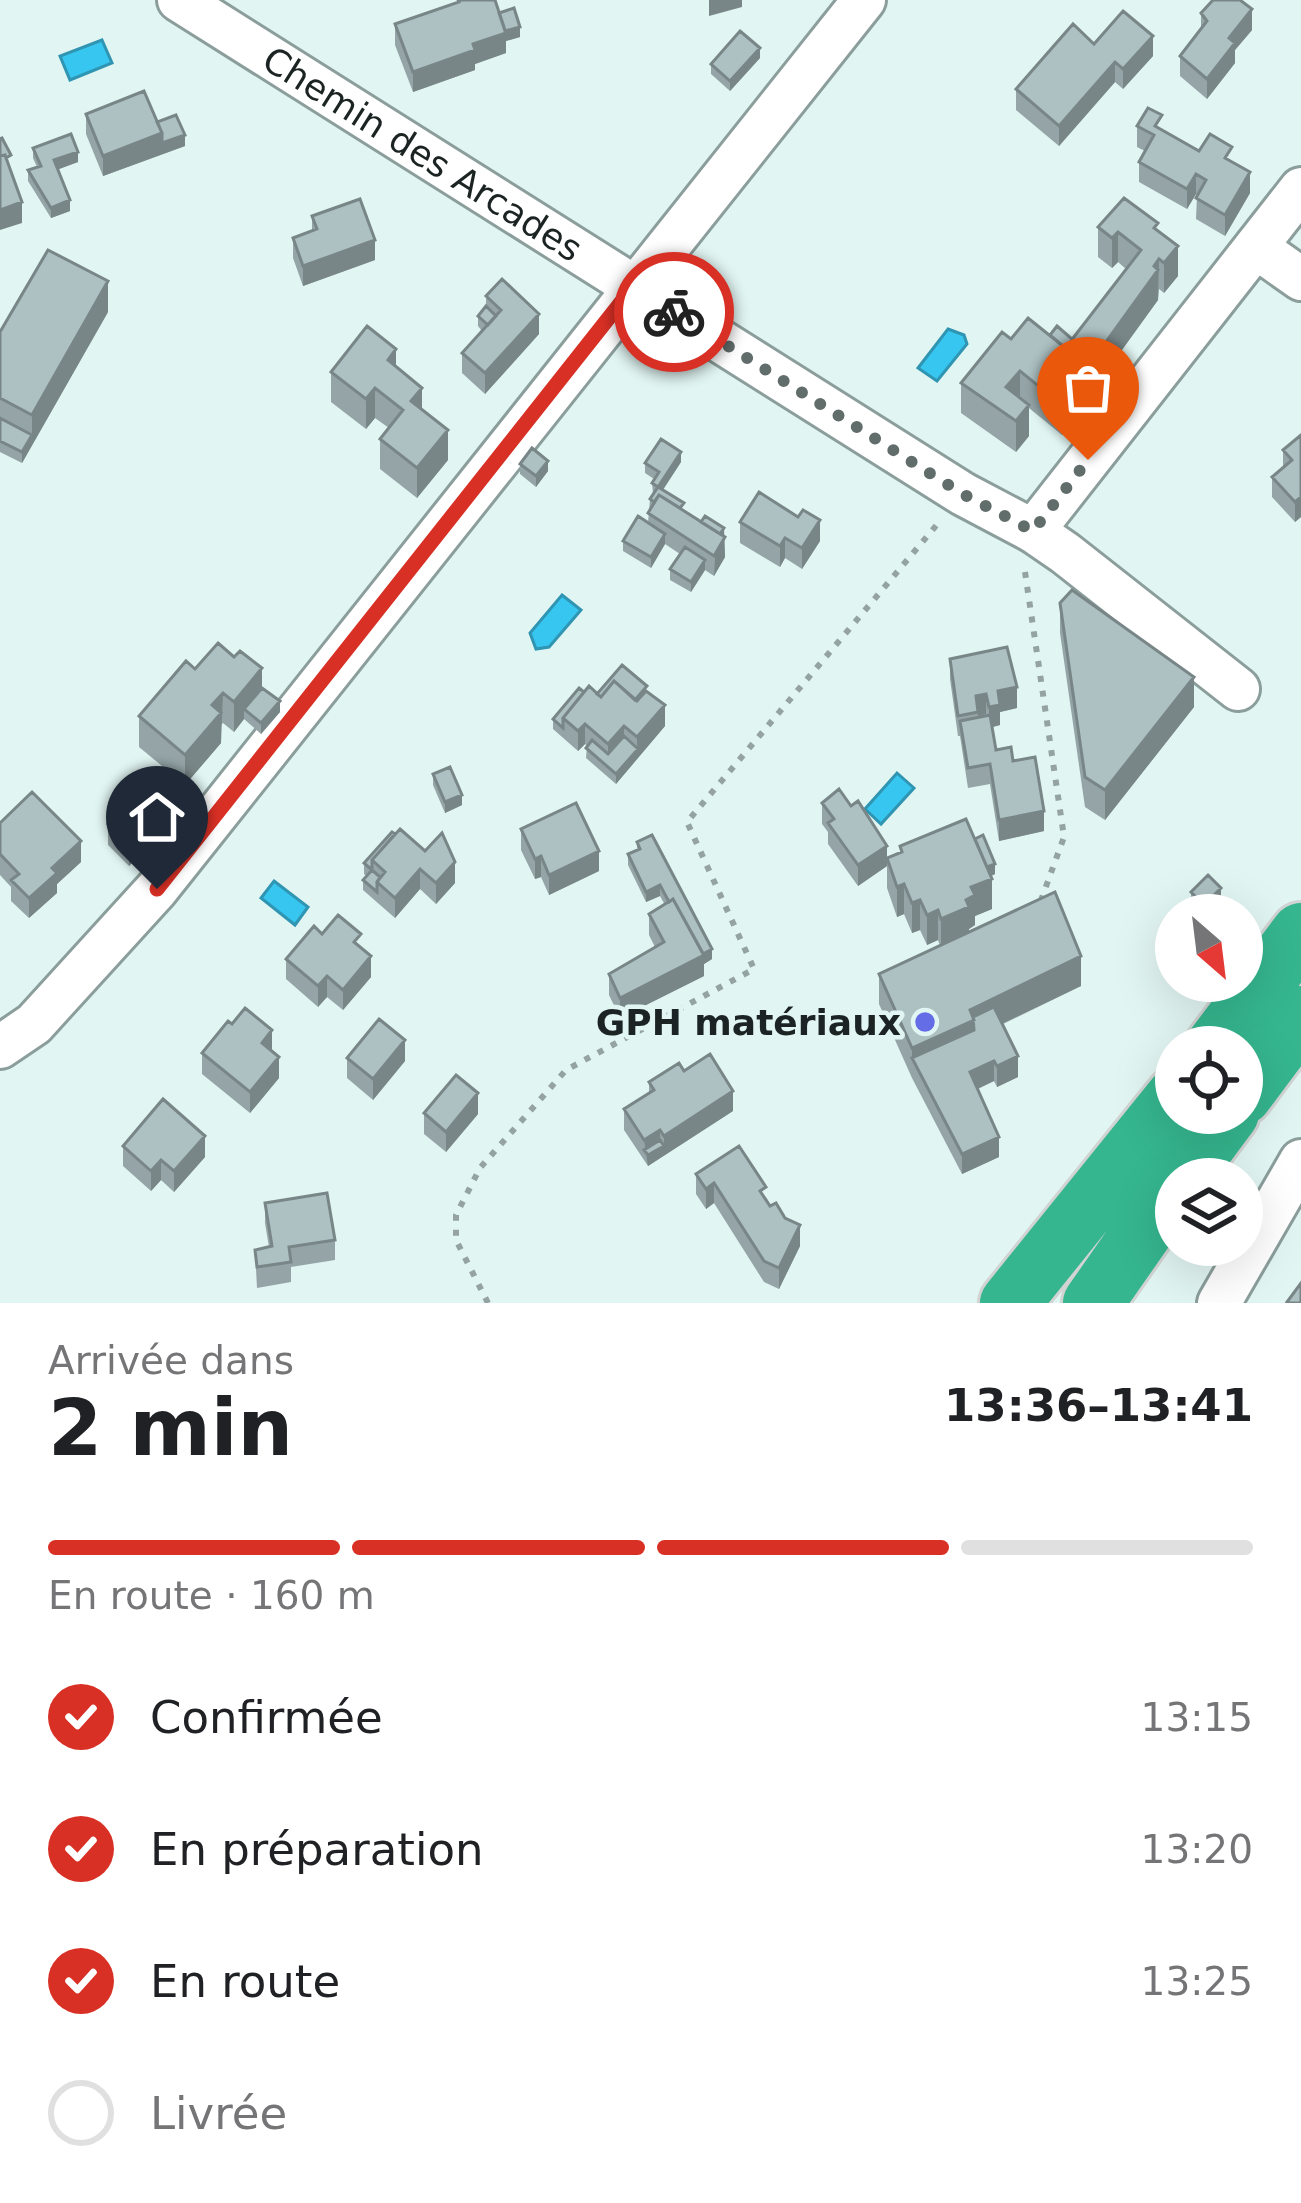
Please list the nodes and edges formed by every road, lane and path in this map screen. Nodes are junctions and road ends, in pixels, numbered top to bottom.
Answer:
1 (179, 0) edge
2 (864, 0) edge
3 (1301, 189) edge
4 (1256, 247) junction
5 (1301, 279) edge
6 (634, 286) junction
7 (963, 494) junction
8 (1033, 531) junction
9 (1238, 689) dead end
10 (1040, 903) edge
11 (1301, 933) edge
12 (1301, 1016) edge
13 (1231, 1026) edge
14 (0, 1047) edge
15 (1263, 1068) edge
16 (1155, 1125) edge
17 (1155, 1129) edge
18 (1301, 1161) edge
19 (1155, 1215) edge
20 (488, 1303) edge
21 (1010, 1303) edge
22 (1034, 1303) edge
23 (1093, 1303) edge
24 (1219, 1303) edge

1 - 6 street, Chemin des Arcades
2 - 6 street
3 - 4 street
4 - 5 street
4 - 8 street
6 - 7 street, Chemin des Arcades
6 - 14 street
7 - 8 street, Chemin des Arcades
7 - 20 path
8 - 9 street, Chemin des Arcades
8 - 10 path
11 - 13 highway
12 - 15 highway
16 - 21 highway
17 - 22 highway
18 - 24 street
19 - 23 highway

